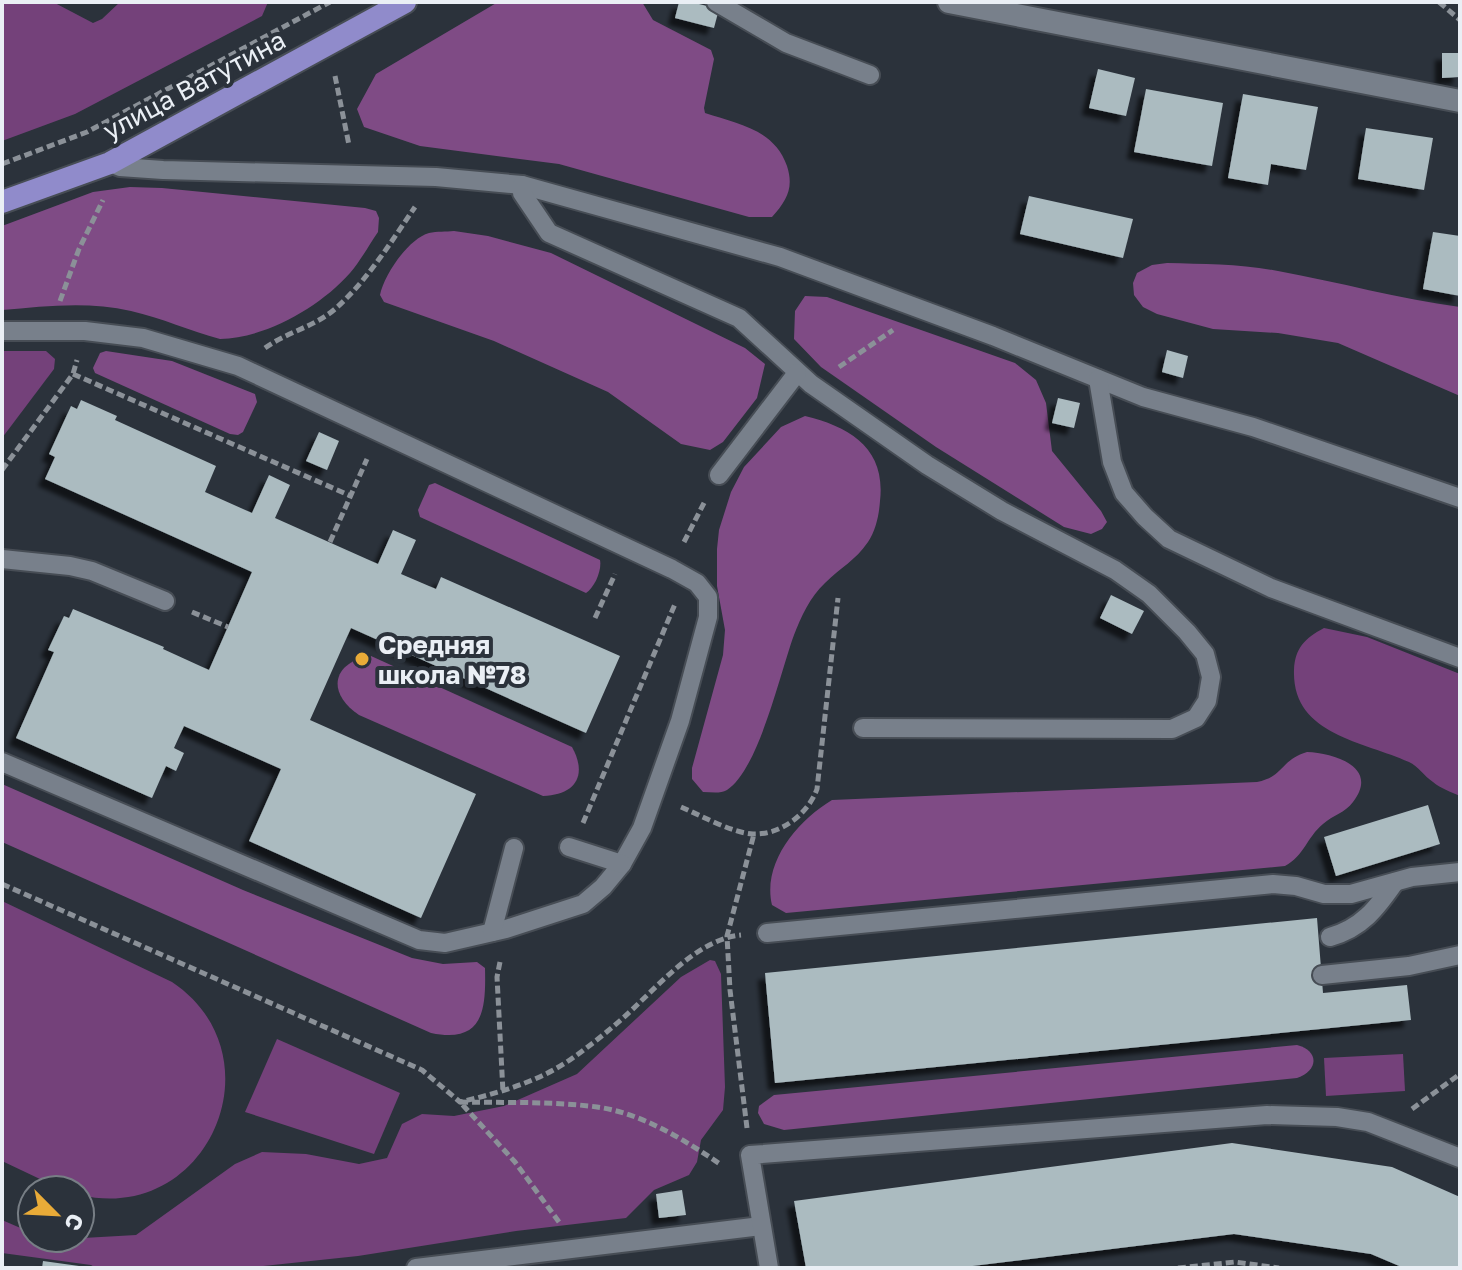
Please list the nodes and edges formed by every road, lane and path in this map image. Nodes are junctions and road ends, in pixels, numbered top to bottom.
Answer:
1 (330, 2) edge
2 (405, 2) edge
3 (716, 2) edge
4 (949, 2) edge
5 (1439, 2) edge
6 (1460, 20) edge
7 (328, 44) junction
8 (870, 75) dead end
9 (1460, 101) edge
10 (2, 164) edge
11 (115, 165) junction
12 (356, 175) junction
13 (436, 177) junction
14 (522, 185) junction
15 (2, 202) edge
16 (921, 310) junction
17 (2, 331) edge
18 (49, 331) junction
19 (85, 331) junction
20 (238, 366) junction
21 (73, 374) junction
22 (804, 378) junction
23 (1098, 379) junction
24 (368, 458) dead end
25 (2, 470) edge
26 (719, 475) joint
27 (351, 496) junction
28 (1460, 498) edge
29 (330, 542) dead end
30 (2, 559) edge
31 (620, 562) dead end
32 (672, 569) junction
33 (838, 598) dead end
34 (165, 601) joint
35 (595, 618) dead end
36 (228, 627) dead end
37 (655, 653) dead end
38 (1460, 658) edge
39 (863, 728) dead end
40 (2, 762) edge
41 (713, 820) dead end
42 (581, 828) dead end
43 (754, 834) junction
44 (569, 847) dead end
45 (514, 848) dead end
46 (622, 864) junction
47 (1460, 872) edge
48 (1395, 882) junction
49 (2, 884) edge
50 (499, 930) junction
51 (767, 933) dead end
52 (727, 936) junction
53 (1330, 937) dead end
54 (1460, 955) edge
55 (1322, 975) dead end
56 (1460, 1074) edge
57 (503, 1092) junction
58 (460, 1102) junction
59 (1386, 1128) junction
60 (750, 1155) junction
61 (1460, 1158) edge
62 (755, 1191) junction
63 (761, 1226) junction
64 (576, 1248) junction
65 (1235, 1265) edge
66 (416, 1268) edge
67 (769, 1268) edge
68 (1178, 1268) edge
69 (1279, 1268) edge

1 - 10 path
2 - 7 main road, улица Ватутина
3 - 8 lane
4 - 9 street
5 - 6 path
7 - 11 main road, улица Ватутина
7 - 12 path
11 - 12 lane
11 - 15 main road, улица Ватутина
11 - 18 path
12 - 13 lane
13 - 14 lane
13 - 20 path
14 - 16 lane
14 - 22 lane
16 - 22 path
16 - 23 lane
17 - 18 lane
18 - 19 lane
19 - 20 lane
19 - 21 path
20 - 32 lane
21 - 25 path
21 - 27 path
22 - 26 lane
22 - 39 lane
23 - 28 lane
23 - 38 lane
24 - 27 path
26 - 32 path
27 - 29 path
30 - 34 lane
31 - 35 path
32 - 46 lane
33 - 43 path
34 - 36 path
37 - 42 path
40 - 50 lane
41 - 43 path
43 - 52 path
44 - 46 lane
45 - 50 lane
46 - 50 lane
47 - 48 lane
48 - 51 lane
48 - 53 lane
49 - 58 path
50 - 57 path
52 - 57 path
52 - 60 path
54 - 55 lane
56 - 59 path
57 - 58 path
58 - 62 path
58 - 64 path
59 - 60 lane
59 - 61 lane
60 - 62 lane
62 - 63 lane
63 - 64 lane
63 - 67 lane
64 - 66 lane
65 - 68 path
65 - 69 path

